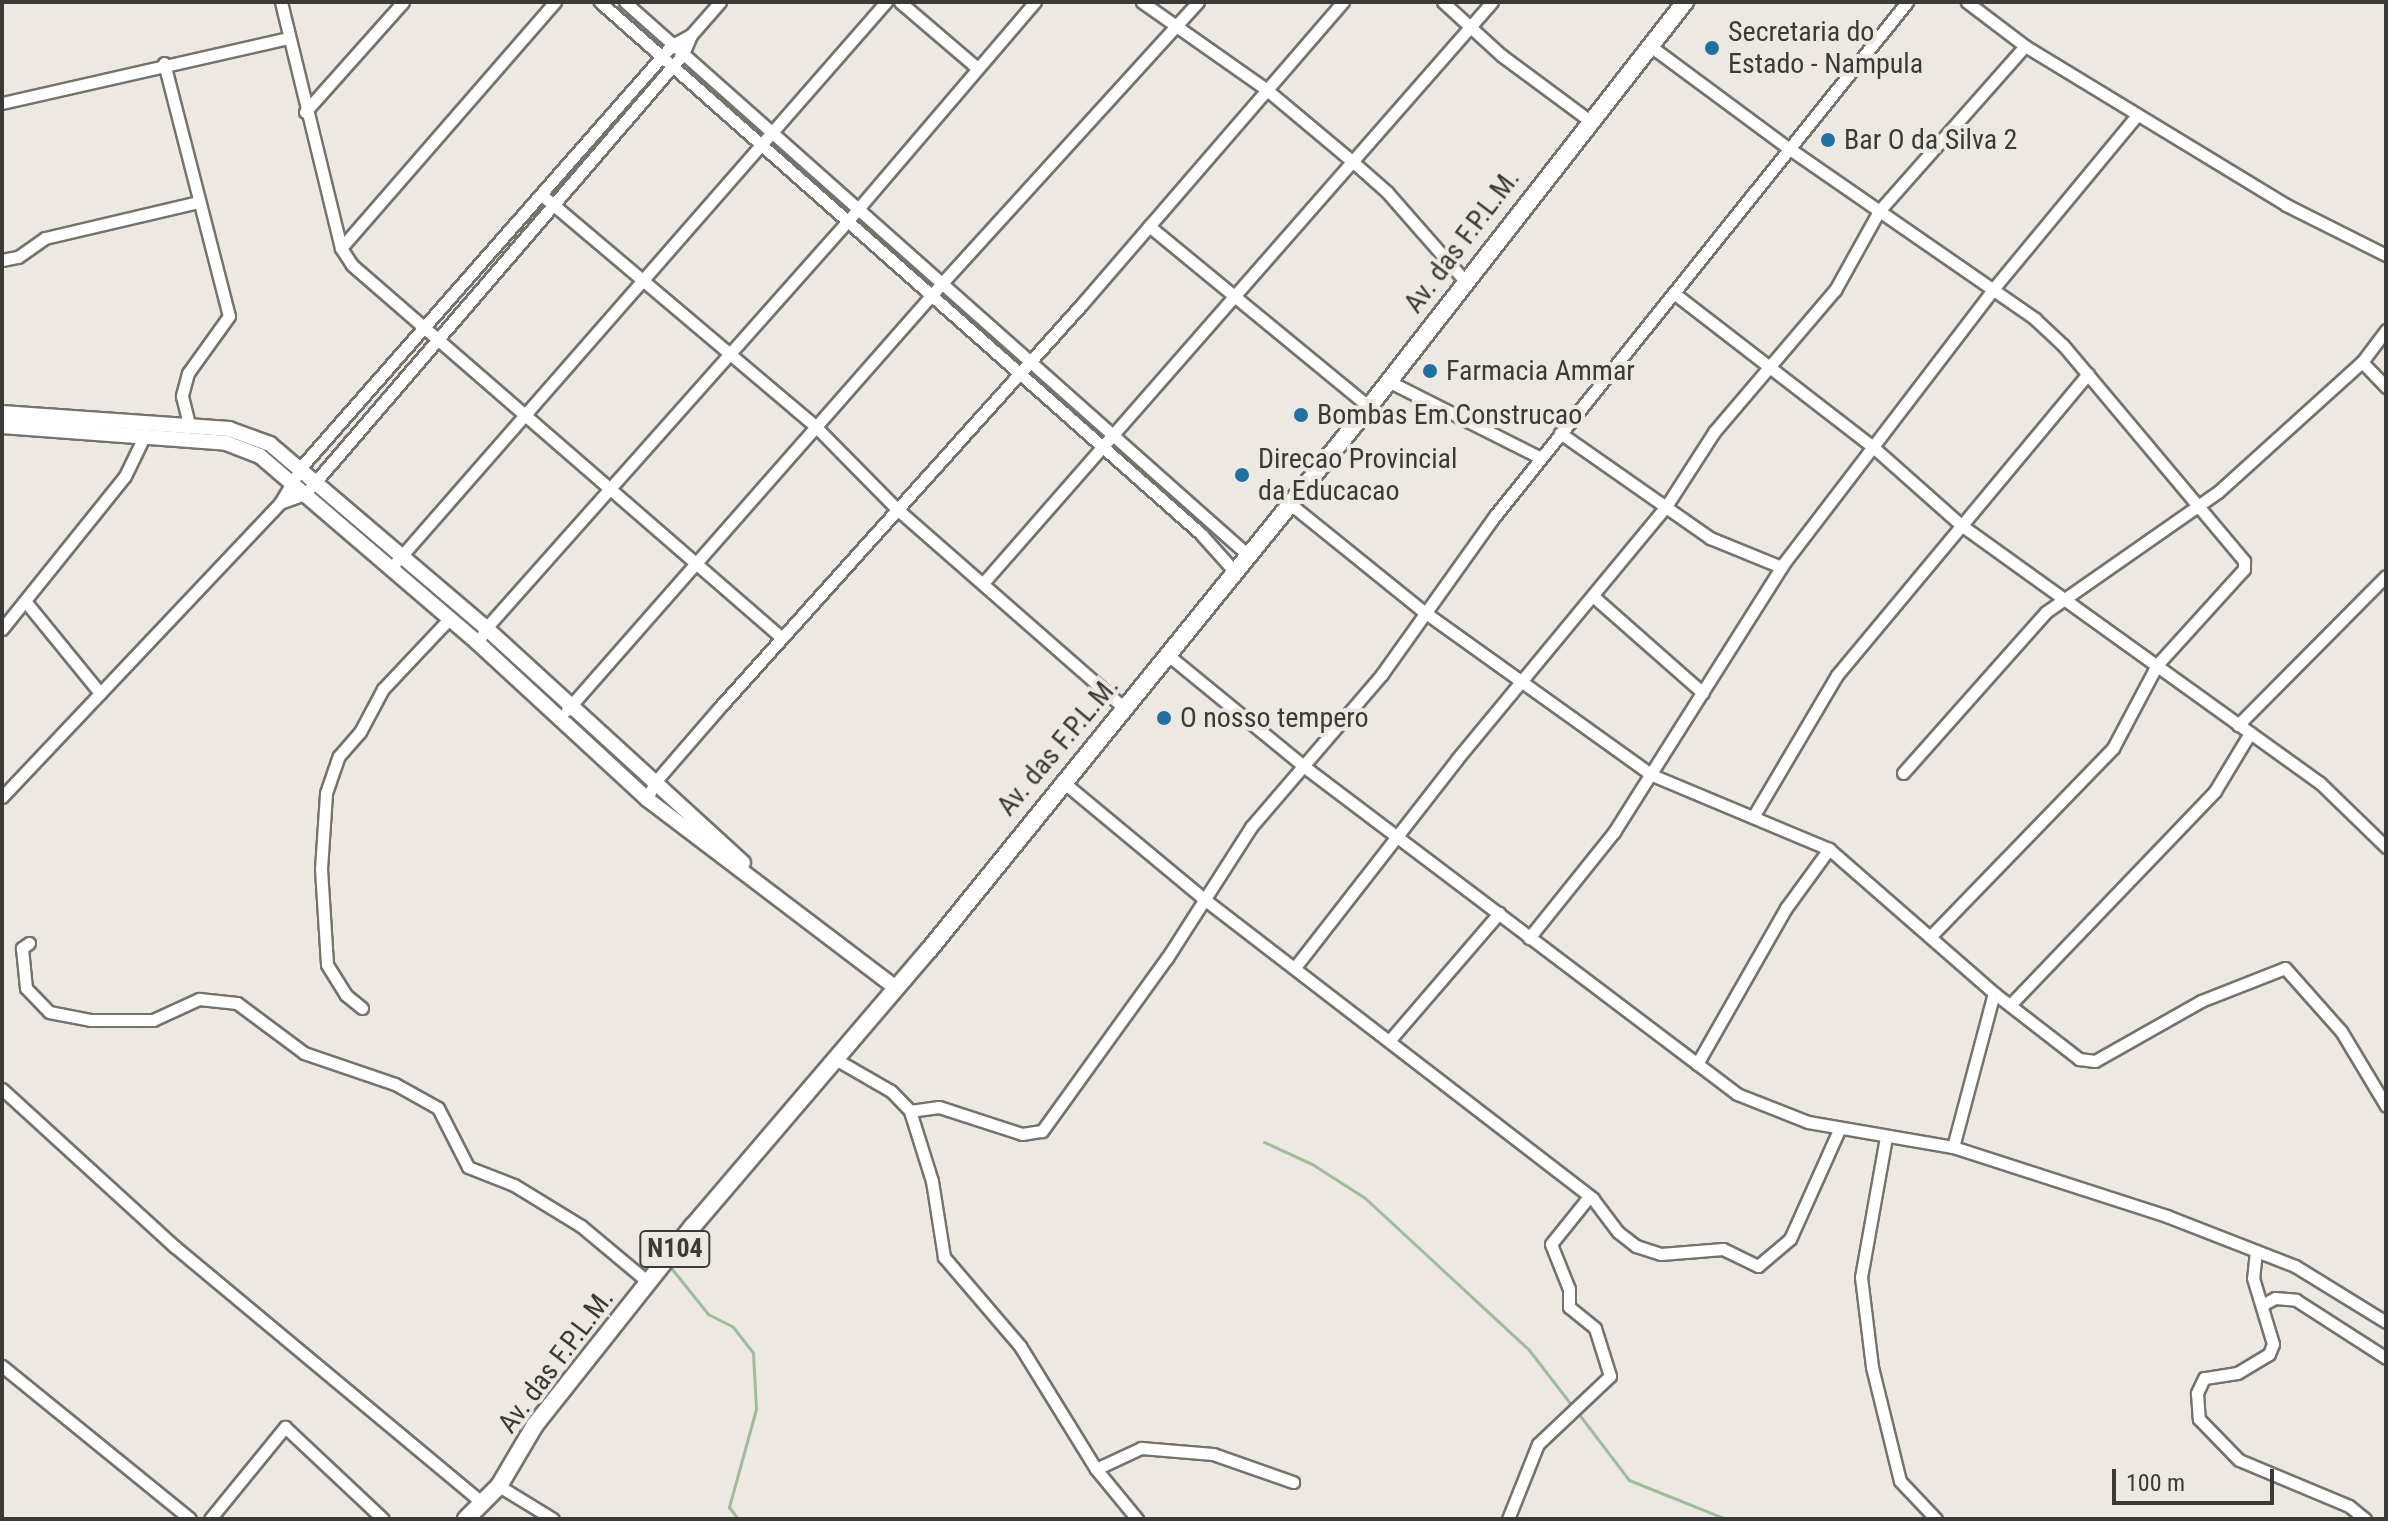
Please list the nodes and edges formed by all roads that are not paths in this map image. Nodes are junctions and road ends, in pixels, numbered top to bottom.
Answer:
1 (281, 2) edge
2 (403, 2) edge
3 (555, 2) edge
4 (600, 2) edge
5 (625, 2) edge
6 (720, 2) edge
7 (886, 2) edge
8 (900, 2) edge
9 (1035, 2) edge
10 (1142, 2) edge
11 (1198, 2) edge
12 (1343, 2) edge
13 (1443, 2) edge
14 (1492, 2) edge
15 (1685, 2) edge
16 (1907, 2) edge
17 (1967, 2) edge
18 (1179, 24) junction
19 (1467, 27) junction
20 (691, 35) junction
21 (287, 38) junction
22 (672, 45) junction
23 (1649, 45) junction
24 (2025, 46) junction
25 (683, 54) junction
26 (663, 57) junction
27 (164, 63) junction
28 (673, 66) junction
29 (976, 67) junction
30 (1267, 90) junction
31 (2, 103) edge
32 (305, 112) junction
33 (2137, 115) junction
34 (1589, 120) junction
35 (772, 134) junction
36 (762, 146) junction
37 (1787, 147) junction
38 (1352, 161) junction
39 (548, 200) junction
40 (198, 202) junction
41 (858, 209) junction
42 (1879, 211) junction
43 (846, 223) junction
44 (1149, 226) junction
45 (341, 248) junction
46 (2386, 255) edge
47 (2, 260) edge
48 (1464, 280) junction
49 (943, 282) junction
50 (646, 283) junction
51 (1994, 288) junction
52 (1675, 294) junction
53 (931, 296) junction
54 (1238, 298) junction
55 (2386, 330) edge
56 (422, 331) junction
57 (438, 337) junction
58 (729, 356) junction
59 (1029, 357) junction
60 (2362, 362) junction
61 (1768, 368) junction
62 (1016, 371) junction
63 (2088, 374) junction
64 (1388, 381) junction
65 (2386, 387) edge
66 (1369, 407) junction
67 (2, 413) edge
68 (527, 414) junction
69 (2, 426) edge
70 (190, 427) junction
71 (816, 427) junction
72 (1560, 433) junction
73 (1114, 434) junction
74 (143, 439) junction
75 (1872, 446) junction
76 (1101, 447) junction
77 (1541, 458) junction
78 (302, 466) junction
79 (317, 478) junction
80 (290, 482) junction
81 (614, 488) junction
82 (305, 494) junction
83 (280, 503) junction
84 (1289, 503) junction
85 (1667, 505) junction
86 (2193, 506) junction
87 (897, 509) junction
88 (1961, 525) junction
89 (401, 555) junction
90 (1249, 556) junction
91 (697, 561) junction
92 (1781, 567) junction
93 (391, 568) junction
94 (1235, 572) junction
95 (2386, 576) edge
96 (984, 582) junction
97 (1594, 597) junction
98 (25, 601) junction
99 (2066, 602) junction
100 (1423, 611) junction
101 (450, 618) junction
102 (486, 628) junction
103 (2, 629) edge
104 (782, 638) junction
105 (478, 643) junction
106 (1168, 655) junction
107 (2157, 665) junction
108 (1520, 682) junction
109 (100, 693) junction
110 (1703, 693) junction
111 (571, 703) junction
112 (1124, 708) junction
113 (562, 722) junction
114 (2238, 725) junction
115 (2250, 733) junction
116 (1306, 768) junction
117 (1903, 773) dead end
118 (1652, 775) junction
119 (1062, 781) junction
120 (655, 782) junction
121 (2, 797) edge
122 (647, 799) junction
123 (1753, 817) junction
124 (1399, 833) junction
125 (2386, 847) edge
126 (1829, 849) junction
127 (763, 884) junction
128 (1204, 899) junction
129 (1499, 913) junction
130 (1931, 936) junction
131 (1529, 938) junction
132 (29, 943) dead end
133 (1296, 966) junction
134 (896, 988) junction
135 (1994, 993) junction
136 (2010, 1005) junction
137 (362, 1008) dead end
138 (1389, 1041) junction
139 (837, 1060) junction
140 (1697, 1064) junction
141 (2, 1089) edge
142 (2386, 1106) edge
143 (910, 1111) junction
144 (1839, 1130) junction
145 (1886, 1137) junction
146 (1953, 1147) junction
147 (1588, 1198) junction
148 (2256, 1251) junction
149 (648, 1282) junction
150 (2262, 1305) junction
151 (2386, 1322) edge
152 (2386, 1358) edge
153 (2, 1366) edge
154 (1096, 1469) junction
155 (1293, 1482) dead end
156 (499, 1486) junction
157 (481, 1502) junction
158 (190, 1519) edge
159 (210, 1519) edge
160 (383, 1519) edge
161 (466, 1519) edge
162 (553, 1519) edge
163 (1137, 1519) edge
164 (1508, 1519) edge
165 (1936, 1519) edge
166 (2365, 1519) edge

1 - 21 street
2 - 32 street
3 - 45 street
4 - 26 street
5 - 22 street
6 - 20 street
7 - 35 street
8 - 29 street
9 - 29 street
10 - 18 street
11 - 18 street
12 - 30 street
13 - 19 street
14 - 19 street
15 - 23 main road, Av. das F.P.L.M. / N104
16 - 37 street
17 - 24 street
18 - 30 street
18 - 49 street
19 - 34 street
19 - 38 street
20 - 22 street
20 - 25 street
21 - 27 street
21 - 32 street
22 - 25 street
22 - 26 street
23 - 34 main road, Av. das F.P.L.M. / N104
23 - 37 street
24 - 33 street
24 - 42 street
25 - 28 street
25 - 35 street
26 - 28 street
26 - 39 street
27 - 31 street
27 - 40 street
28 - 36 street
28 - 39 street
29 - 41 street
30 - 38 street
30 - 44 street
32 - 45 street
33 - 46 street
33 - 51 street
34 - 48 main road, Av. das F.P.L.M. / N104
35 - 36 street
35 - 41 street
36 - 43 street
36 - 50 street
37 - 42 street
37 - 52 street
38 - 48 street
38 - 54 street
39 - 50 street
39 - 56 street
39 - 57 street
40 - 47 street
40 - 70 street
41 - 43 street
41 - 49 street
42 - 51 street
42 - 61 street
43 - 53 street
43 - 58 street
44 - 54 street
44 - 59 street
45 - 56 street
48 - 64 main road, Av. das F.P.L.M. / N104
49 - 53 street
49 - 59 street
50 - 58 street
50 - 68 street
51 - 63 street
51 - 75 street
52 - 61 street
52 - 72 street
53 - 62 street
53 - 71 street
54 - 66 street
54 - 73 street
55 - 60 street
56 - 57 street
56 - 78 street
57 - 68 street
57 - 79 street
58 - 71 street
58 - 81 street
59 - 62 street
59 - 73 street
60 - 65 street
60 - 86 street
61 - 75 street
61 - 85 street
62 - 76 street
62 - 87 street
63 - 86 street
63 - 88 street
64 - 66 main road, Av. das F.P.L.M. / N104
64 - 77 street
66 - 84 main road, Av. das F.P.L.M. / N104
67 - 70 street
68 - 81 street
68 - 89 street
69 - 74 street
70 - 78 street
71 - 87 street
71 - 91 street
72 - 77 street
72 - 85 street
73 - 76 street
73 - 90 street
74 - 80 street
74 - 98 street
75 - 88 street
75 - 92 street
76 - 94 street
76 - 96 street
77 - 100 street
78 - 79 street
78 - 80 street
79 - 82 street
79 - 89 street
80 - 82 street
80 - 83 street
81 - 91 street
81 - 102 street
82 - 83 street
82 - 93 street
83 - 109 street
84 - 90 main road, Av. das F.P.L.M. / N104
84 - 100 street
85 - 92 street
85 - 97 street
86 - 99 street
86 - 107 street
87 - 96 street
87 - 104 street
88 - 99 street
88 - 123 street
89 - 93 street
89 - 102 street
90 - 94 main road, Av. das F.P.L.M. / N104
91 - 104 street
91 - 111 street
92 - 110 street
93 - 101 street
94 - 106 main road, Av. das F.P.L.M. / N104
95 - 114 street
96 - 112 street
97 - 108 street
97 - 110 street
98 - 103 street
98 - 109 street
99 - 107 street
99 - 117 street
100 - 108 street
100 - 116 street
101 - 105 street
101 - 137 street
102 - 105 street
102 - 111 street
104 - 120 street
105 - 113 street
106 - 112 main road, Av. das F.P.L.M. / N104
106 - 116 street
107 - 114 street
107 - 130 street
108 - 118 street
108 - 124 street
109 - 121 street
110 - 118 street
111 - 113 street
111 - 120 street
112 - 119 main road, Av. das F.P.L.M. / N104
113 - 122 street
114 - 115 street
115 - 125 street
115 - 136 street
116 - 124 street
116 - 128 street
118 - 123 street
118 - 131 street
119 - 128 street
119 - 134 main road, Av. das F.P.L.M. / N104
120 - 122 street
120 - 127 street
122 - 127 street
123 - 126 street
124 - 129 street
124 - 133 street
126 - 130 street
126 - 140 street
127 - 134 street
128 - 133 street
128 - 143 street
129 - 131 street
129 - 138 street
130 - 135 street
131 - 140 street
132 - 149 street
133 - 138 street
134 - 139 main road, Av. das F.P.L.M. / N104
135 - 136 street
135 - 146 street
136 - 142 street
138 - 147 street
139 - 143 street
139 - 149 main road, Av. das F.P.L.M. / N104
140 - 144 street
141 - 157 street
143 - 154 street
144 - 145 street
144 - 147 street
145 - 146 street
145 - 165 street
146 - 148 street
147 - 164 street
148 - 150 street
148 - 151 street
149 - 156 main road, Av. das F.P.L.M. / N104
150 - 152 street
150 - 166 street
153 - 158 street
154 - 155 street
154 - 163 street
156 - 157 main road, Av. das F.P.L.M. / N104
156 - 162 street
157 - 161 main road, Av. das F.P.L.M. / N104
159 - 160 street

